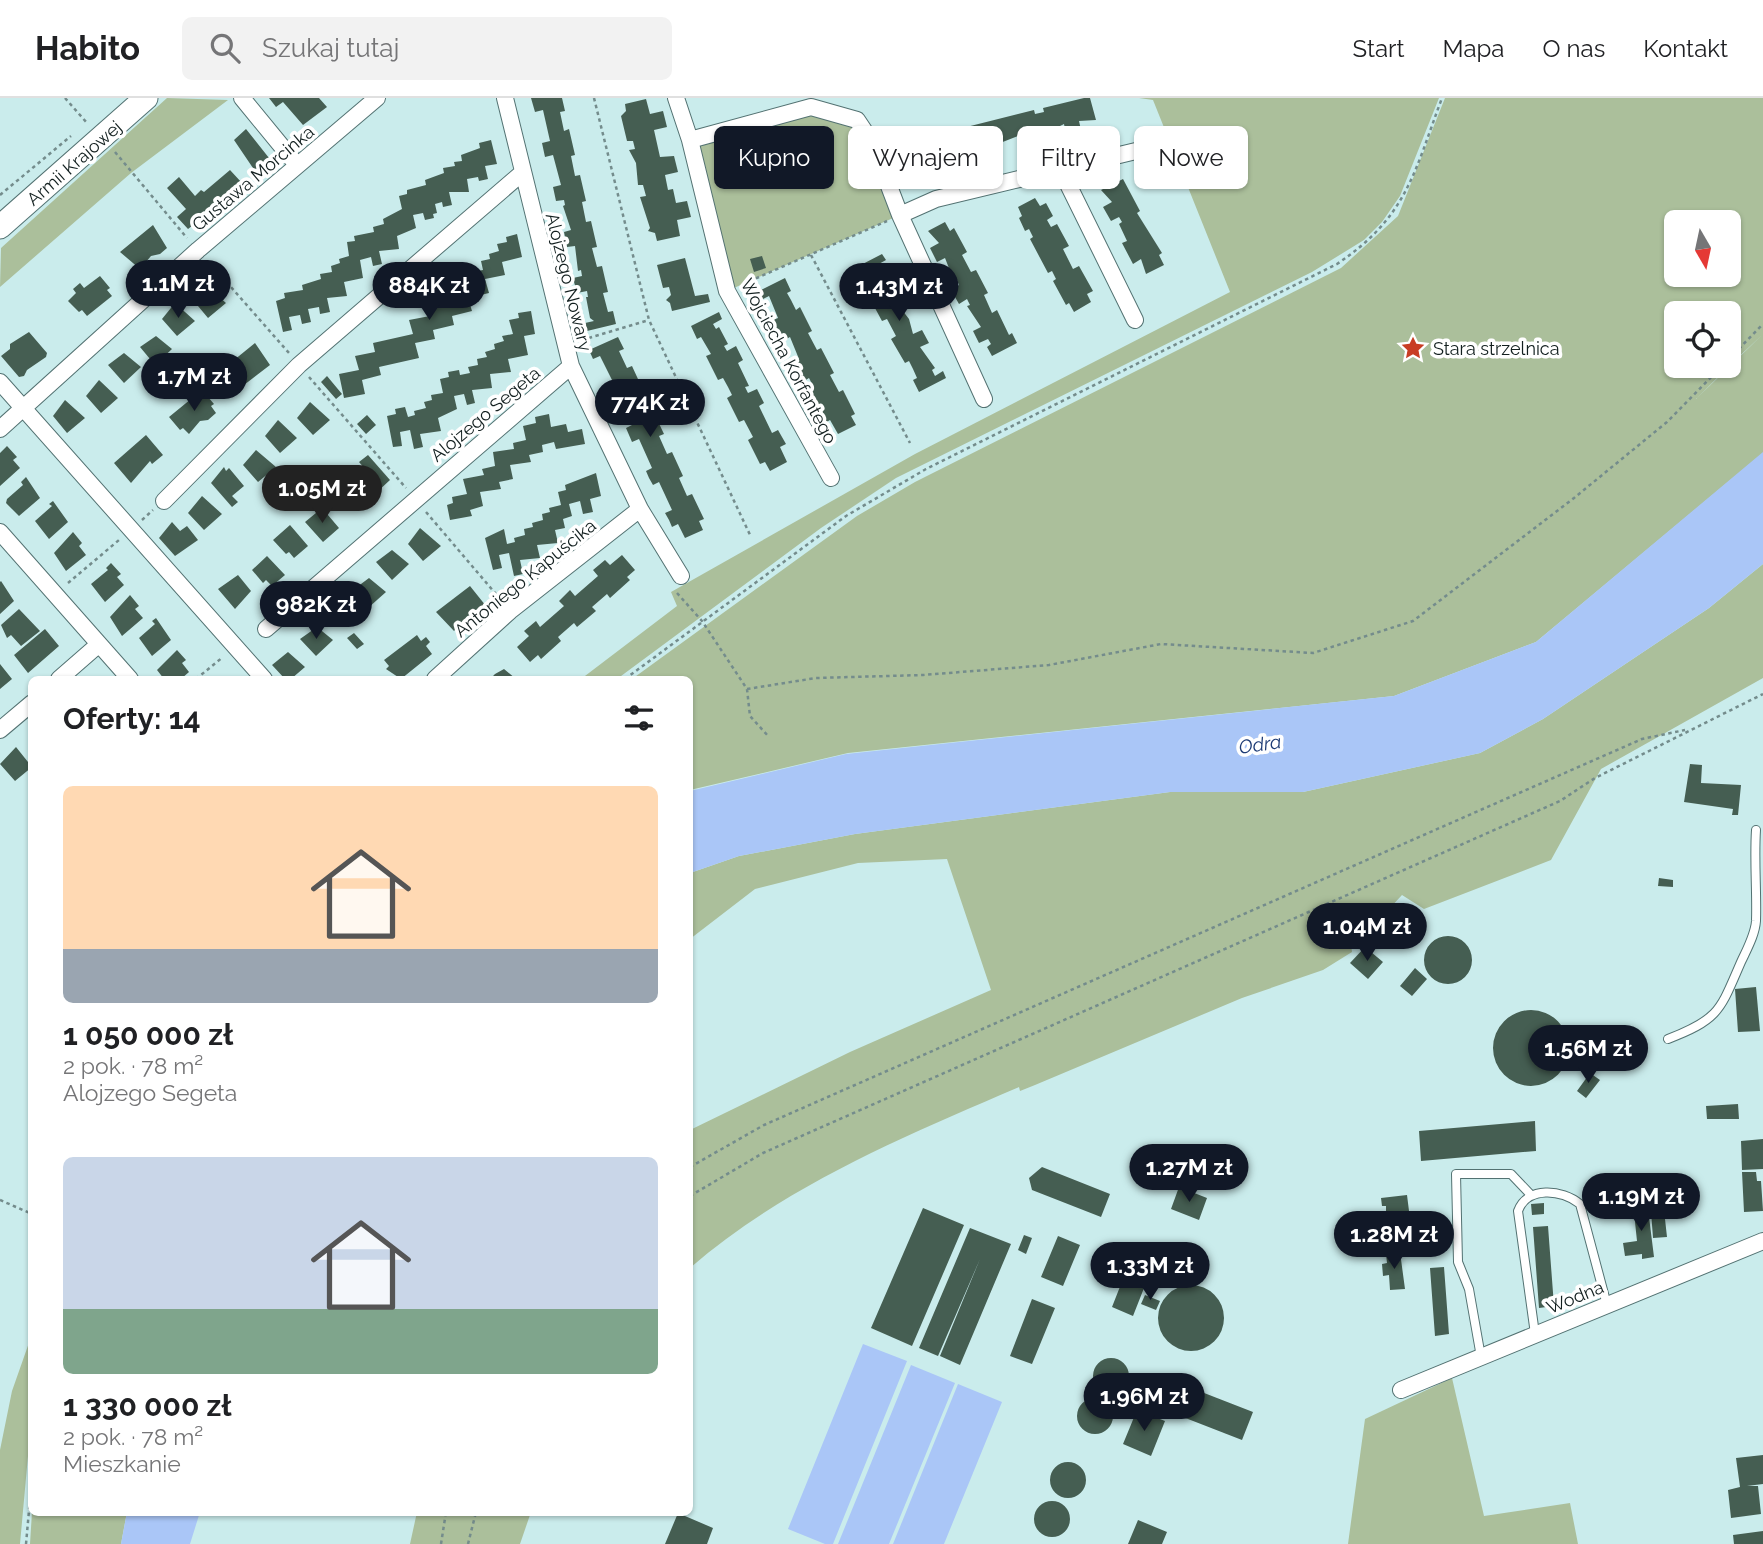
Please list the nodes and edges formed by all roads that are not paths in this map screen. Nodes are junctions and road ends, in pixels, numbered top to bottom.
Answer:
1 (146, 98) edge
2 (242, 98) edge
3 (377, 98) edge
4 (505, 98) edge
5 (676, 98) edge
6 (690, 140) junction
7 (297, 165) junction
8 (522, 173) junction
9 (1017, 180) edge
10 (1071, 189) edge
11 (900, 215) junction
12 (0, 227) edge
13 (1135, 320) dead end
14 (571, 366) junction
15 (0, 382) edge
16 (984, 399) dead end
17 (23, 408) junction
18 (0, 429) edge
19 (831, 478) dead end
20 (164, 501) road end
21 (640, 509) junction
22 (0, 532) edge
23 (681, 576) dead end
24 (266, 629) dead end
25 (98, 645) junction
26 (62, 676) edge
27 (127, 676) edge
28 (261, 676) edge
29 (438, 676) edge
30 (28, 706) edge
31 (0, 730) edge
32 (1756, 830) dead end
33 (1752, 937) junction
34 (1763, 937) edge
35 (1668, 1039) dead end
36 (1531, 1195) junction
37 (1763, 1241) edge
38 (1607, 1305) junction
39 (1535, 1334) junction
40 (1481, 1357) junction
41 (1401, 1390) dead end

1 - 12 street, Armii Krajowej
2 - 7 street
3 - 7 street, Gustawa Morcinka
4 - 8 street, Alojzego Nowary
5 - 6 street, Wojciecha Korfantego
6 - 11 street
6 - 19 street, Wojciecha Korfantego
7 - 17 street, Gustawa Morcinka
8 - 14 street, Alojzego Nowary
8 - 20 street
9 - 11 street
10 - 13 street
11 - 16 street
14 - 21 street, Alojzego Nowary
14 - 24 street, Alojzego Segeta
15 - 17 street
17 - 18 street, Gustawa Morcinka
17 - 28 street
21 - 23 street, Alojzego Nowary
21 - 29 street, Antoniego Kapuścika
22 - 25 street
25 - 26 street
25 - 27 street
30 - 31 street
32 - 33 lane
33 - 34 lane
33 - 35 lane
36 - 38 lane
36 - 39 lane
36 - 40 lane
37 - 38 street, Wodna
38 - 39 street, Wodna
39 - 40 street, Wodna
40 - 41 street, Wodna

